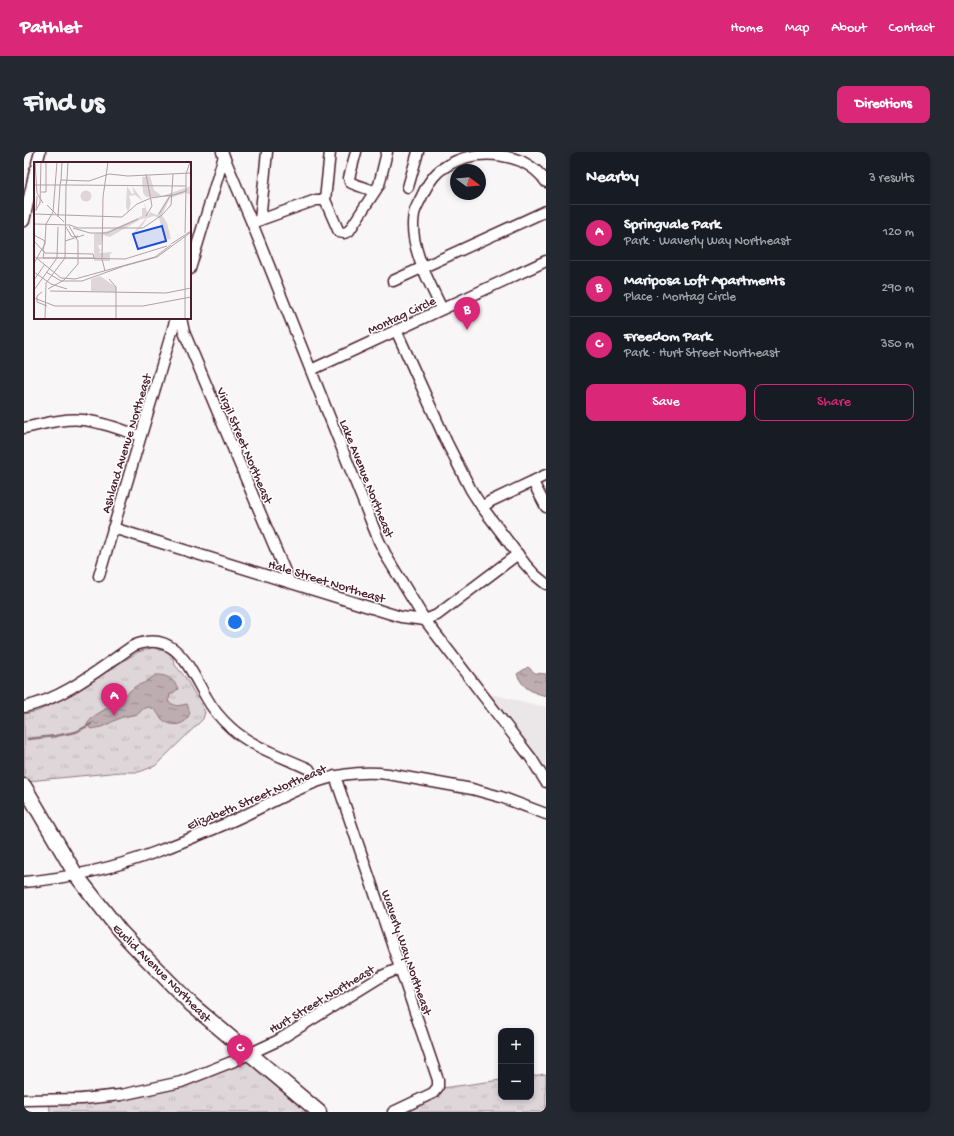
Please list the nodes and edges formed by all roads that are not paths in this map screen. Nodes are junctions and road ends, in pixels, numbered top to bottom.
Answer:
1 (40, 152) edge
2 (267, 152) edge
3 (330, 152) edge
4 (356, 152) edge
5 (387, 152) edge
6 (418, 152) edge
7 (223, 154) edge
8 (37, 162) edge
9 (34, 175) edge
10 (546, 182) edge
11 (408, 187) dead end
12 (374, 192) junction
13 (325, 200) junction
14 (546, 211) edge
15 (24, 221) edge
16 (256, 222) junction
17 (546, 261) edge
18 (191, 266) edge
19 (422, 267) junction
20 (393, 281) dead end
21 (442, 309) junction
22 (176, 319) edge
23 (181, 319) edge
24 (396, 330) junction
25 (311, 370) junction
26 (24, 428) edge
27 (140, 436) junction
28 (546, 475) edge
29 (533, 482) junction
30 (482, 507) junction
31 (546, 507) edge
32 (113, 528) junction
33 (518, 554) junction
34 (98, 576) dead end
35 (289, 581) junction
36 (546, 584) edge
37 (425, 620) junction
38 (24, 707) edge
39 (334, 776) junction
40 (316, 781) junction
41 (546, 782) edge
42 (24, 786) edge
43 (546, 814) edge
44 (76, 875) junction
45 (24, 882) edge
46 (400, 968) junction
47 (250, 1054) junction
48 (24, 1100) edge
49 (319, 1112) edge
50 (393, 1112) edge

1 - 8 street
2 - 16 street
3 - 13 street
4 - 12 street
5 - 12 street
6 - 11 street
7 - 16 street, Lake Avenue Northeast
7 - 18 street
9 - 15 street
10 - 19 street
12 - 13 street
13 - 16 street
14 - 19 street
16 - 25 street, Lake Avenue Northeast
17 - 21 street, Montag Circle
19 - 20 street
19 - 21 street
21 - 24 street, Montag Circle
22 - 27 street, Ashland Avenue Northeast
23 - 35 street, Virgil Street Northeast
24 - 25 street, Montag Circle
24 - 30 street
25 - 37 street, Lake Avenue Northeast
26 - 27 street
27 - 32 street, Ashland Avenue Northeast
28 - 29 street
29 - 30 street
29 - 31 street
30 - 33 street
32 - 34 street, Ashland Avenue Northeast
32 - 35 street, Hale Street Northeast
33 - 36 street
33 - 37 street
35 - 37 street, Hale Street Northeast
37 - 41 street, Lake Avenue Northeast
38 - 40 street
39 - 40 street, Elizabeth Street Northeast
39 - 43 street, Elizabeth Street Northeast
39 - 46 street, Waverly Way Northeast
40 - 44 street, Elizabeth Street Northeast
42 - 44 street, Euclid Avenue Northeast
44 - 45 street, Elizabeth Street Northeast
44 - 47 street, Euclid Avenue Northeast
46 - 47 street, Hurt Street Northeast
46 - 50 street, Waverly Way Northeast
47 - 48 street, Hurt Street Northeast
47 - 49 street, Euclid Avenue Northeast

